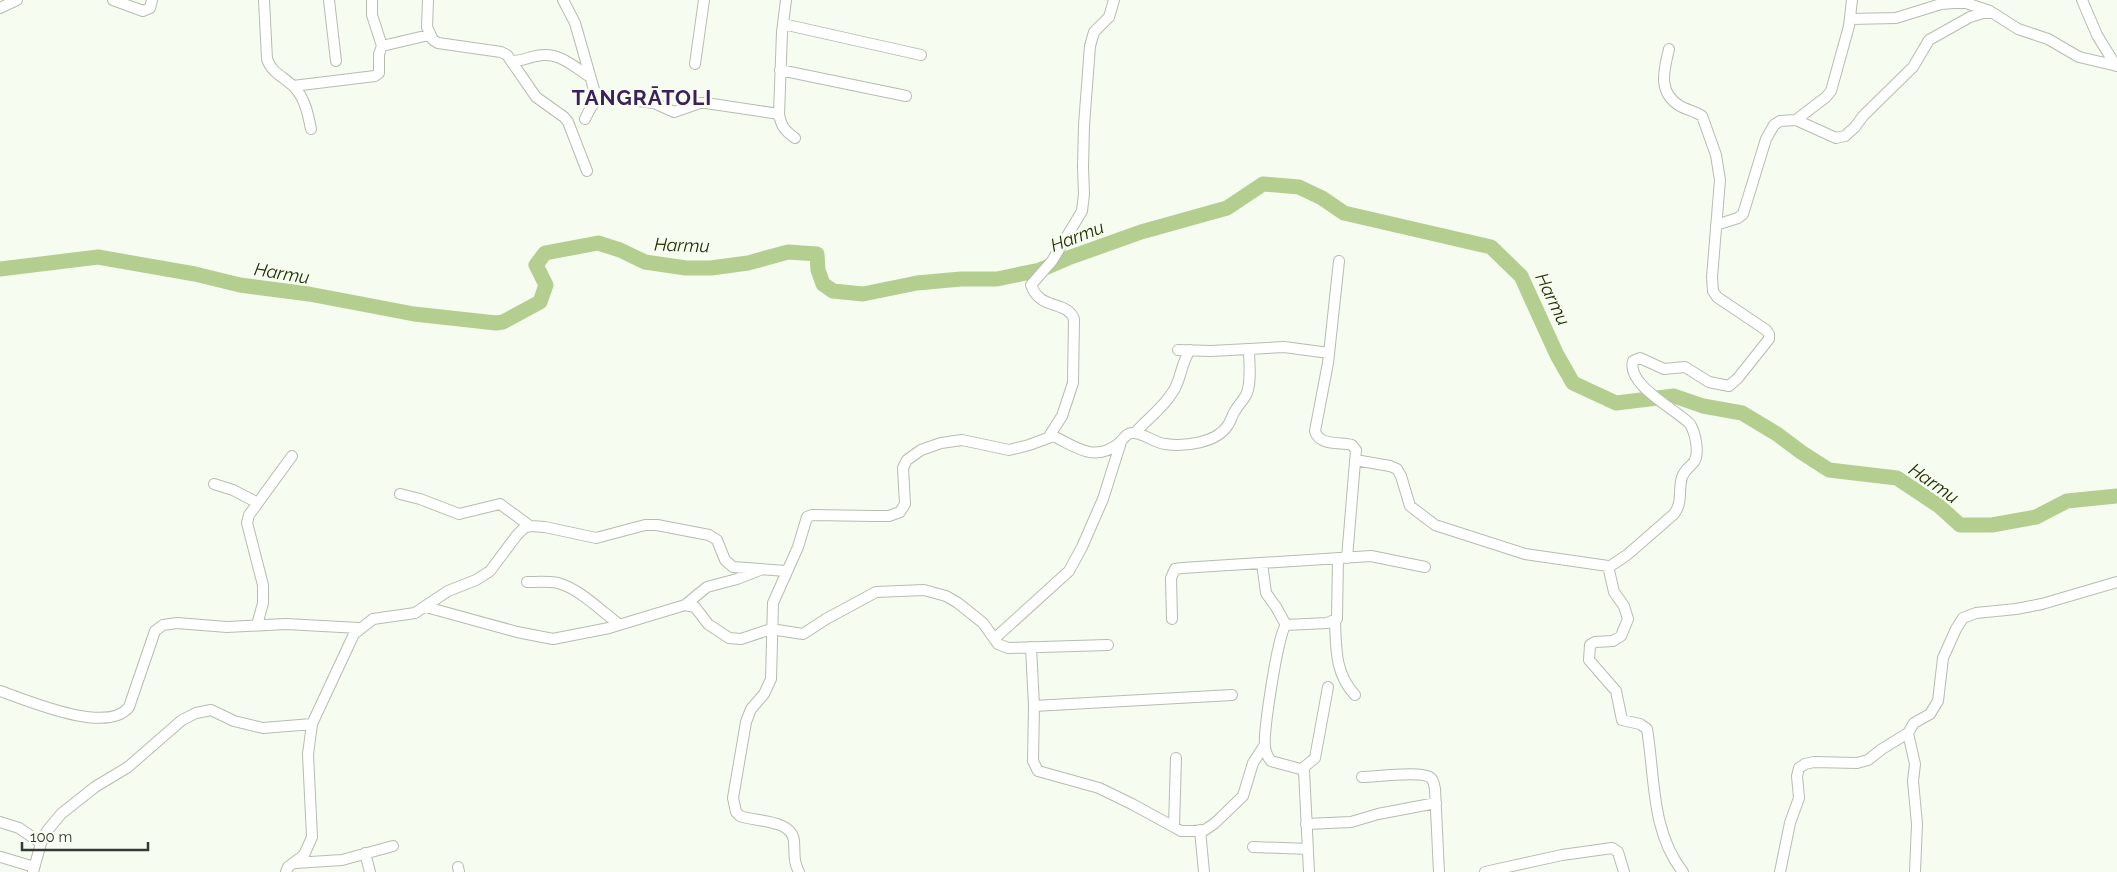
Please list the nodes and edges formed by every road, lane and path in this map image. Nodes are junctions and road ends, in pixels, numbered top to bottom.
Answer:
1 (17, 0) edge
2 (113, 0) edge
3 (152, 0) edge
4 (264, 0) edge
5 (330, 0) edge
6 (372, 0) edge
7 (428, 0) edge
8 (563, 0) edge
9 (704, 0) edge
10 (786, 0) edge
11 (1114, 0) edge
12 (1852, 0) edge
13 (2082, 0) edge
14 (0, 8) edge
15 (1993, 13) junction
16 (1850, 19) junction
17 (783, 24) junction
18 (429, 35) junction
19 (382, 46) junction
20 (1670, 49) dead end
21 (921, 55) dead end
22 (336, 61) dead end
23 (512, 61) junction
24 (695, 64) dead end
25 (2116, 66) edge
26 (780, 70) junction
27 (590, 77) junction
28 (293, 86) junction
29 (906, 96) dead end
30 (597, 100) junction
31 (779, 114) junction
32 (585, 119) dead end
33 (1796, 120) junction
34 (311, 129) dead end
35 (795, 138) dead end
36 (587, 171) dead end
37 (1716, 225) junction
38 (1338, 261) dead end
39 (1249, 349) junction
40 (1178, 350) dead end
41 (1190, 350) junction
42 (1329, 353) junction
43 (1135, 433) junction
44 (1051, 435) junction
45 (1121, 442) junction
46 (292, 456) dead end
47 (1355, 460) junction
48 (214, 484) dead end
49 (400, 494) dead end
50 (258, 503) junction
51 (530, 526) junction
52 (1342, 558) junction
53 (1262, 563) junction
54 (1425, 567) dead end
55 (765, 568) junction
56 (1609, 568) junction
57 (786, 571) junction
58 (527, 582) dead end
59 (2117, 582) edge
60 (685, 605) junction
61 (426, 607) junction
62 (1172, 619) dead end
63 (1335, 621) junction
64 (619, 624) junction
65 (256, 625) junction
66 (1286, 625) junction
67 (359, 628) junction
68 (772, 629) junction
69 (994, 639) junction
70 (1108, 645) dead end
71 (1031, 647) junction
72 (1328, 687) dead end
73 (0, 692) edge
74 (1232, 695) dead end
75 (1355, 695) dead end
76 (1034, 706) junction
77 (312, 724) junction
78 (1908, 734) junction
79 (1264, 746) junction
80 (1176, 758) dead end
81 (1303, 768) junction
82 (1362, 777) dead end
83 (1436, 803) junction
84 (0, 822) edge
85 (1306, 824) junction
86 (1174, 827) junction
87 (1200, 830) junction
88 (41, 843) junction
89 (393, 846) dead end
90 (1253, 847) dead end
91 (1308, 848) junction
92 (365, 853) junction
93 (1, 857) edge
94 (294, 863) junction
95 (33, 870) edge
96 (286, 872) edge
97 (370, 872) edge
98 (799, 872) edge
99 (1204, 872) edge
100 (1309, 872) edge
101 (1439, 872) edge
102 (1485, 872) edge
103 (1624, 872) edge
104 (1683, 872) edge
105 (1780, 872) edge
106 (1915, 872) edge

1 - 14 street
2 - 3 street
4 - 28 street
5 - 22 street
6 - 19 street
7 - 18 street
8 - 27 street
9 - 24 street
10 - 17 street
11 - 44 street
12 - 16 street
13 - 25 street
15 - 16 street
15 - 25 street
15 - 33 street
16 - 33 street
17 - 21 street
17 - 26 street
18 - 19 street
18 - 23 street
19 - 28 street
20 - 37 street
23 - 27 street
23 - 36 street
26 - 29 street
26 - 31 street
27 - 30 street
28 - 34 street
30 - 31 street
30 - 32 street
31 - 35 street
33 - 37 street
37 - 56 street
38 - 42 street
39 - 41 street
39 - 42 street
39 - 43 street
40 - 41 street
41 - 43 street
42 - 47 street
43 - 45 street
44 - 45 street
44 - 57 street
45 - 69 street
46 - 50 street
47 - 52 street
47 - 56 street
48 - 50 street
49 - 51 street
50 - 65 street
51 - 55 street
51 - 61 street
52 - 53 street
52 - 54 street
52 - 63 street
53 - 62 street
53 - 66 street
55 - 57 street
55 - 60 street
56 - 104 street
57 - 68 street
58 - 64 street
59 - 78 street
60 - 64 street
60 - 68 street
61 - 64 street
61 - 67 street
63 - 66 street
63 - 75 street
65 - 67 street
65 - 73 street
66 - 79 street
67 - 77 street
68 - 69 street
68 - 98 street
69 - 71 street
70 - 71 street
71 - 76 street
72 - 81 street
74 - 76 street
76 - 86 street
77 - 88 street
77 - 94 street
78 - 105 street
78 - 106 street
79 - 81 street
79 - 87 street
80 - 86 street
81 - 85 street
82 - 83 street
83 - 85 street
83 - 101 street
84 - 88 street
85 - 91 street
86 - 87 street
87 - 99 street
88 - 95 street
89 - 92 street
90 - 91 street
91 - 100 street
92 - 94 street
92 - 97 street
93 - 95 street
94 - 96 street
102 - 103 street

